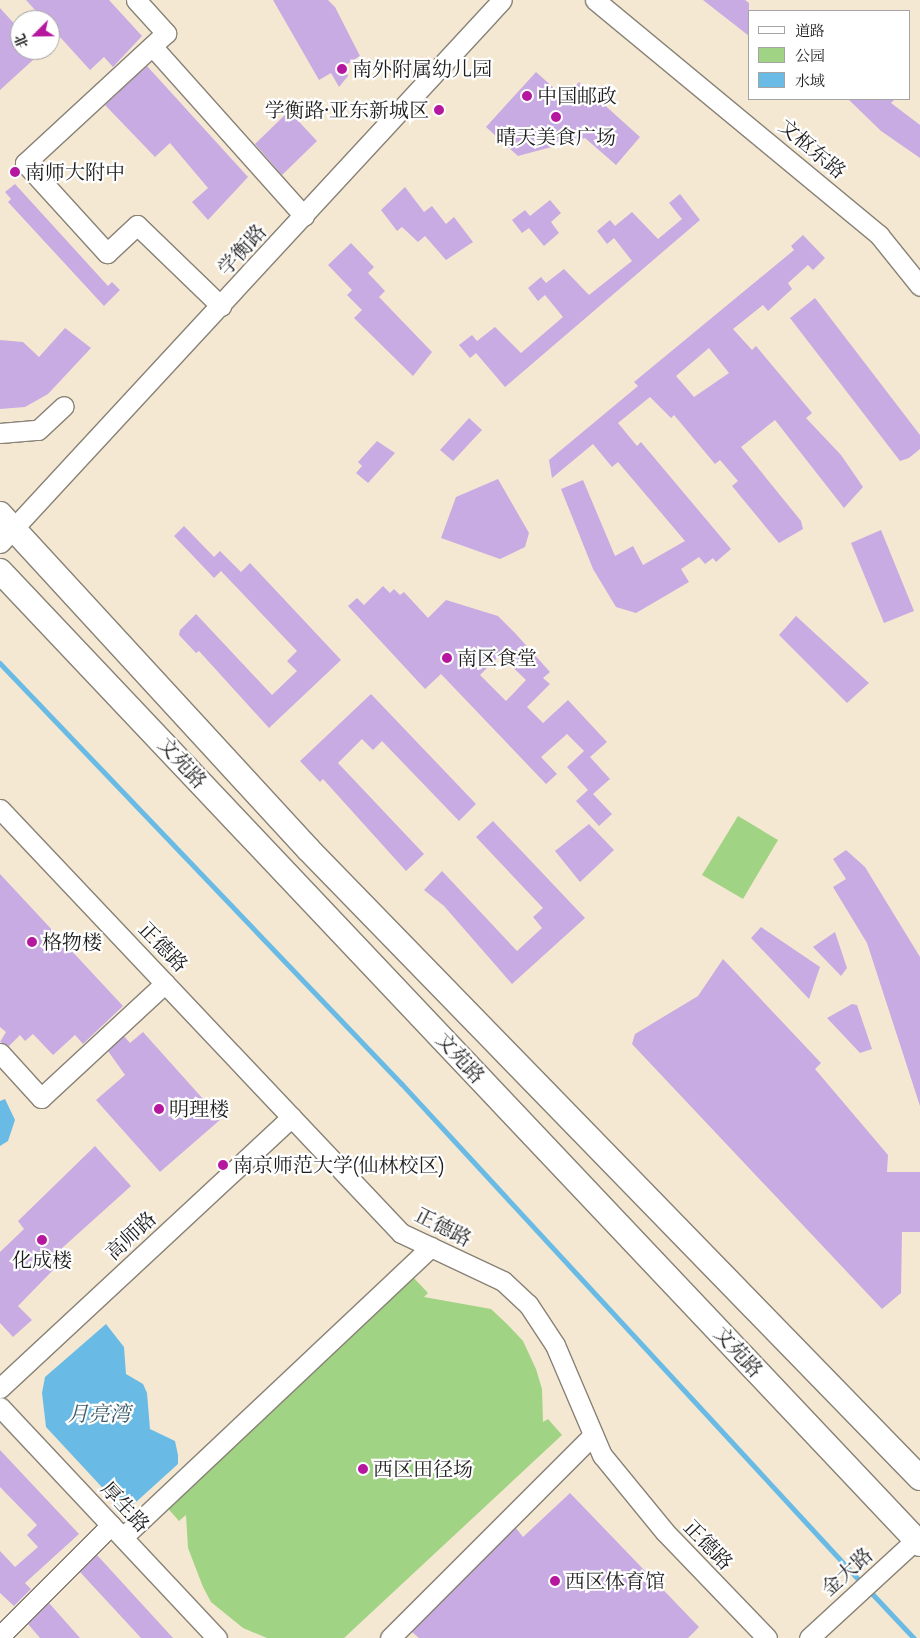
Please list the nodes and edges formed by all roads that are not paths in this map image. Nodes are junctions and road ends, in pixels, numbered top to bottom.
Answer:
1 (136, 0) edge
2 (502, 0) edge
3 (595, 0) edge
4 (152, 46) junction
5 (304, 216) junction
6 (920, 286) edge
7 (221, 306) junction
8 (64, 406) dead end
9 (0, 434) edge
10 (5, 529) edge
11 (0, 571) edge
12 (0, 808) edge
13 (165, 983) junction
14 (0, 1053) edge
15 (292, 1117) junction
16 (431, 1247) junction
17 (0, 1388) edge
18 (0, 1406) edge
19 (593, 1435) junction
20 (920, 1478) edge
21 (117, 1531) junction
22 (919, 1540) edge
23 (5, 1631) edge
24 (214, 1637) edge
25 (390, 1638) edge
26 (767, 1638) edge
27 (809, 1638) edge

1 - 4 street
2 - 5 street, 学衡路
3 - 6 street, 文枢东路
4 - 5 street
4 - 7 street
5 - 7 street, 学衡路
7 - 10 street, 学衡路
8 - 9 street
10 - 20 main road, 文苑路
11 - 22 main road, 文苑路
12 - 13 street, 正德路
13 - 14 street
13 - 15 street, 正德路
15 - 16 street, 正德路
15 - 17 street, 高师路
16 - 19 street, 正德路
16 - 21 street
18 - 21 street, 厚生路
19 - 25 street
19 - 26 street, 正德路
21 - 23 street
21 - 24 street, 厚生路
22 - 27 street, 金大路

